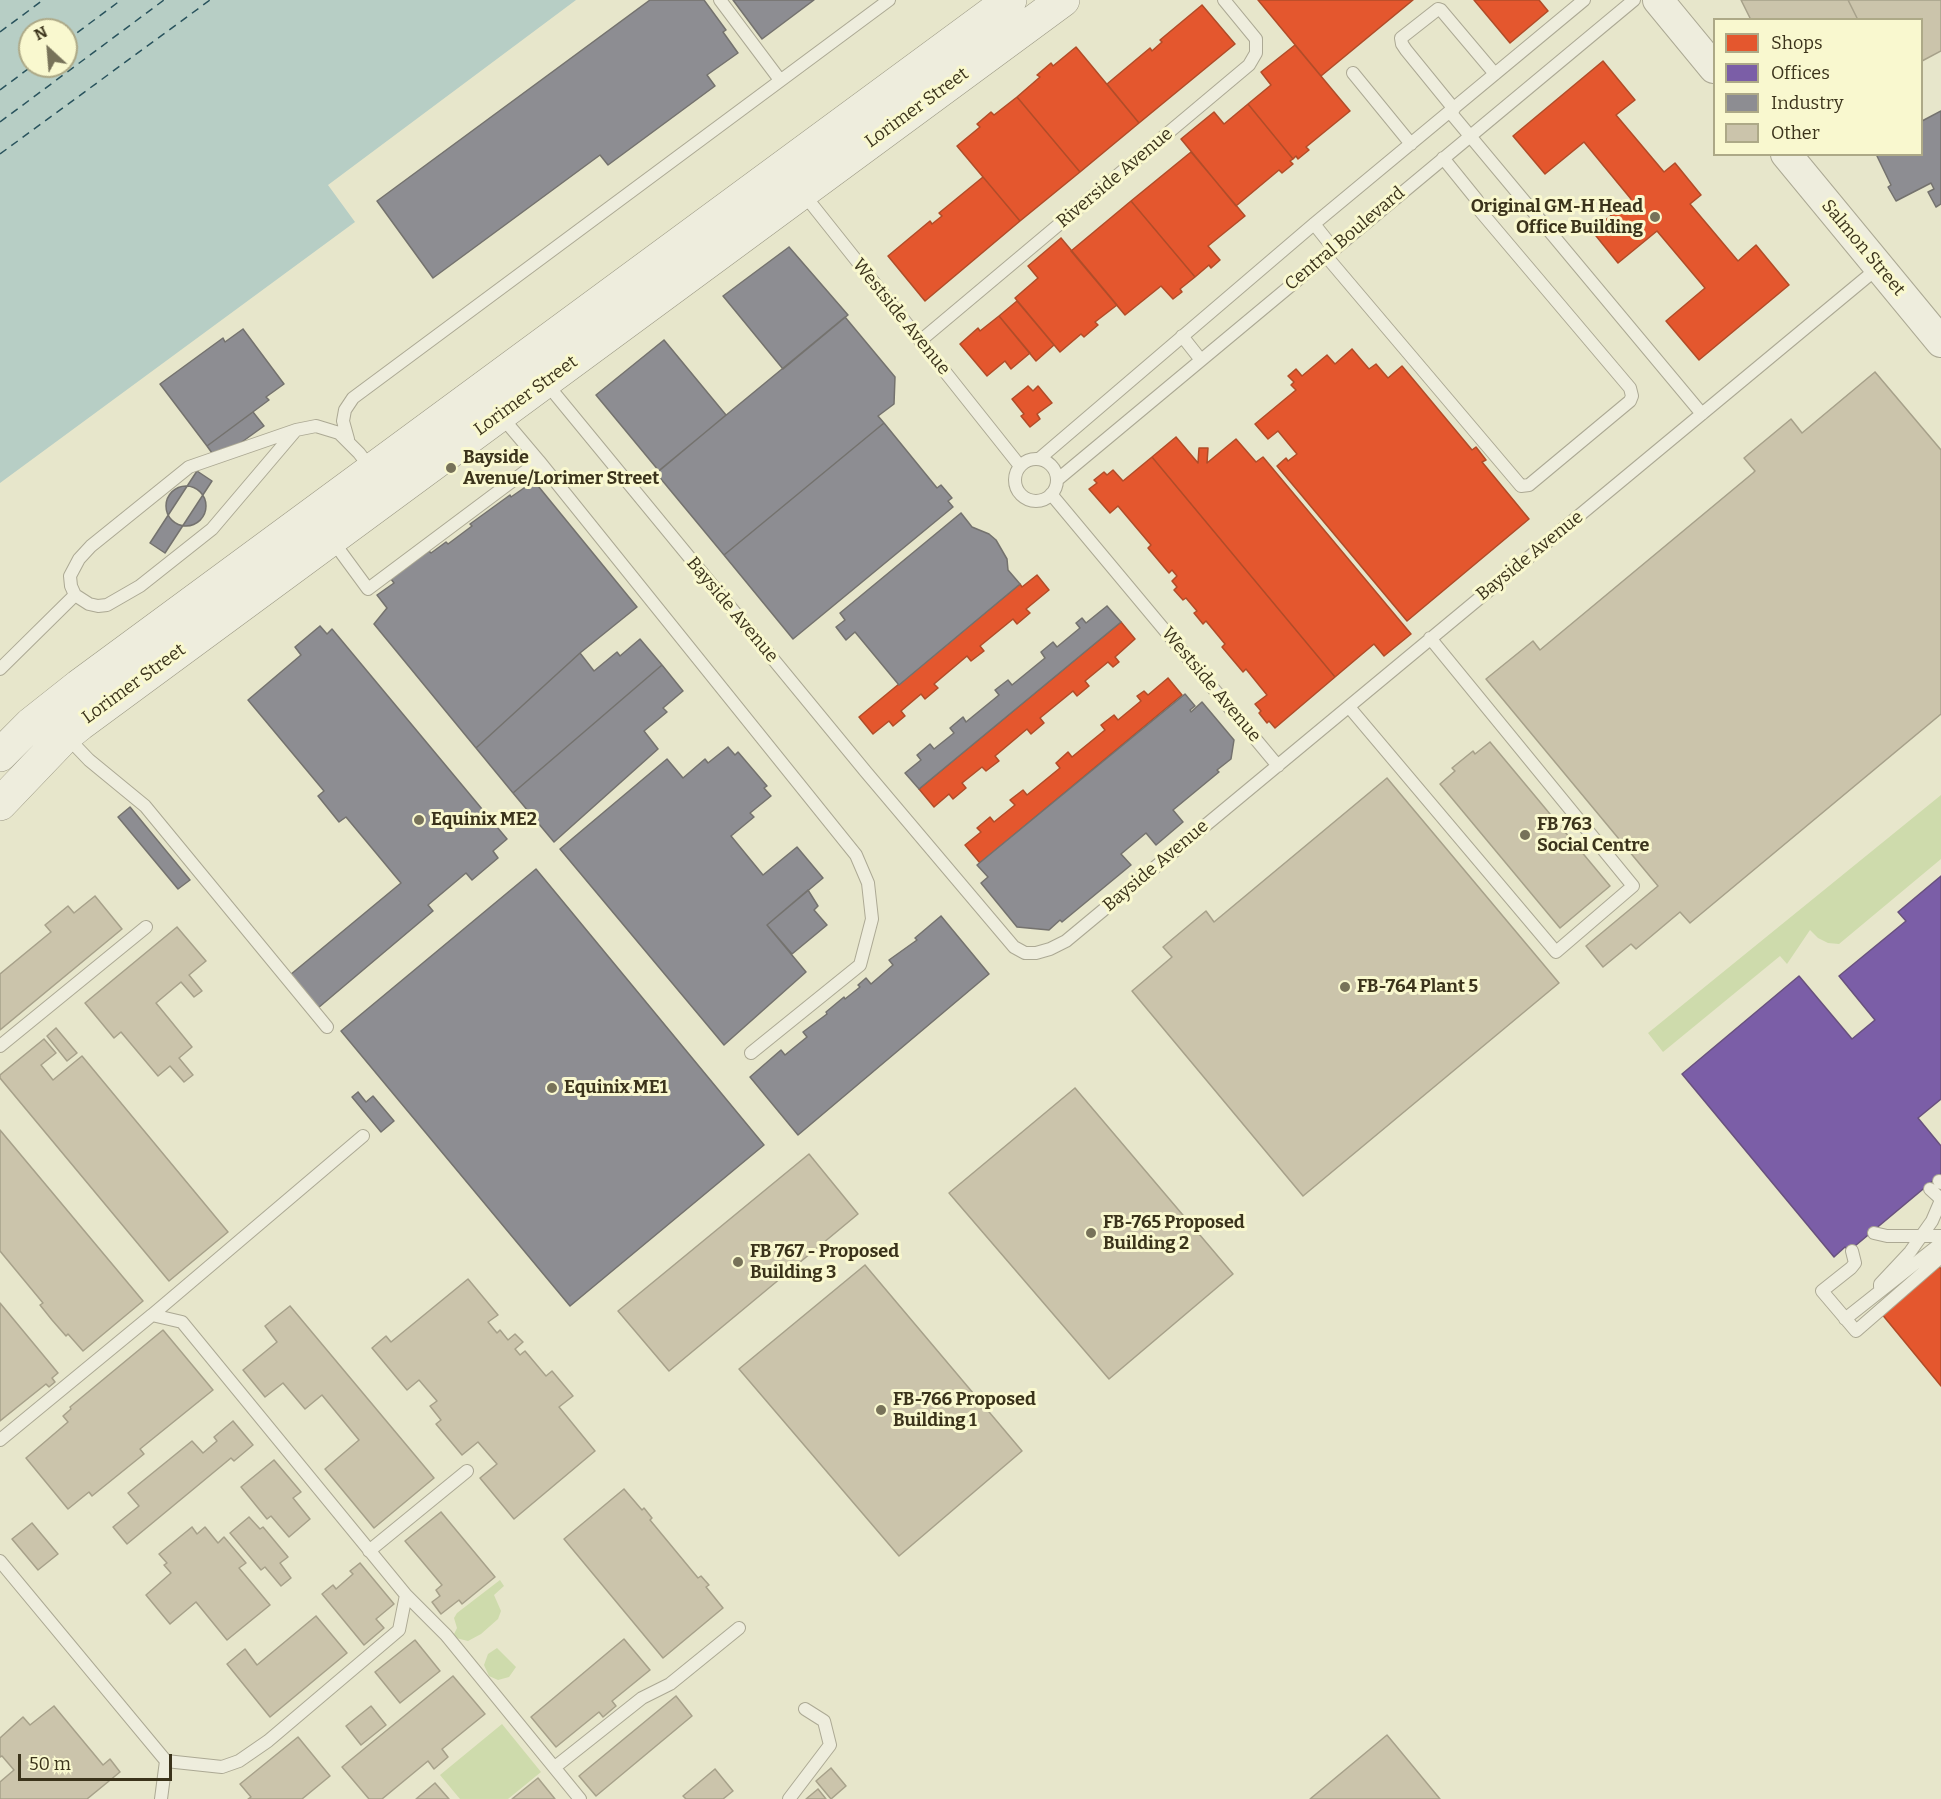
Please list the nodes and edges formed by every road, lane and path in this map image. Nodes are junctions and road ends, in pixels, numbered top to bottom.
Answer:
1 (720, 0) edge
2 (889, 0) edge
3 (1010, 0) edge
4 (1063, 0) edge
5 (1224, 0) edge
6 (1584, 0) edge
7 (1634, 0) edge
8 (1658, 0) edge
9 (1713, 67) edge
10 (1353, 73) dead end
11 (1495, 74) junction
12 (780, 80) junction
13 (1452, 110) junction
14 (1470, 137) junction
15 (1411, 144) junction
16 (1788, 156) edge
17 (1443, 158) junction
18 (792, 180) junction
19 (1314, 224) junction
20 (1330, 252) junction
21 (1879, 267) junction
22 (1182, 336) junction
23 (920, 341) junction
24 (1941, 342) edge
25 (1200, 360) junction
26 (535, 369) junction
27 (490, 402) junction
28 (1702, 414) junction
29 (296, 430) junction
30 (348, 440) junction
31 (1039, 459) junction
32 (539, 461) junction
33 (1020, 466) junction
34 (1057, 480) junction
35 (382, 482) junction
36 (1051, 494) junction
37 (331, 539) junction
38 (75, 595) junction
39 (1431, 638) junction
40 (0, 669) edge
41 (1350, 706) junction
42 (65, 736) junction
43 (0, 755) edge
44 (1278, 766) junction
45 (0, 804) edge
46 (146, 927) dead end
47 (327, 1027) dead end
48 (0, 1047) edge
49 (752, 1053) dead end
50 (363, 1136) dead end
51 (1937, 1184) edge
52 (1941, 1199) edge
53 (1874, 1233) dead end
54 (1921, 1236) junction
55 (1941, 1236) edge
56 (1941, 1243) edge
57 (1852, 1251) dead end
58 (1941, 1257) edge
59 (1879, 1291) junction
60 (152, 1315) junction
61 (1845, 1319) junction
62 (0, 1440) edge
63 (467, 1471) dead end
64 (369, 1551) junction
65 (0, 1561) edge
66 (406, 1595) junction
67 (739, 1628) dead end
68 (805, 1709) dead end
69 (166, 1761) junction
70 (555, 1767) junction
71 (160, 1799) edge
72 (580, 1799) edge
73 (789, 1799) edge

1 - 12 lane
2 - 12 lane
3 - 18 main road, Lorimer Street
4 - 18 main road, Lorimer Street
5 - 23 lane, Riverside Avenue
6 - 11 lane, Central Boulevard
7 - 14 lane, Central Boulevard
8 - 9 street
10 - 15 lane
11 - 13 lane, Central Boulevard
11 - 13 lane
12 - 30 lane
13 - 14 lane
13 - 15 lane, Central Boulevard
14 - 17 lane, Central Boulevard
14 - 28 lane
15 - 19 lane, Central Boulevard
16 - 21 street, Salmon Street
17 - 20 lane, Central Boulevard
17 - 20 lane
18 - 23 lane, Westside Avenue
18 - 26 main road, Lorimer Street
19 - 20 lane
19 - 22 lane, Central Boulevard
20 - 25 lane, Central Boulevard
21 - 24 street, Salmon Street
21 - 28 lane, Bayside Avenue
22 - 25 lane
22 - 31 lane, Central Boulevard
23 - 33 lane, Westside Avenue
25 - 34 lane, Central Boulevard
26 - 27 main road, Lorimer Street
26 - 44 lane, Bayside Avenue
27 - 32 lane
27 - 35 main road, Lorimer Street
28 - 39 lane, Bayside Avenue
29 - 30 lane
29 - 38 lane
29 - 38 lane
30 - 35 lane
31 - 33 lane
31 - 34 lane
32 - 37 lane
32 - 49 lane
33 - 36 lane
34 - 36 lane
35 - 37 main road, Lorimer Street
35 - 43 main road, Lorimer Street
36 - 44 lane, Westside Avenue
37 - 42 main road, Lorimer Street
38 - 40 lane
39 - 41 lane, Bayside Avenue
39 - 41 lane
41 - 44 lane, Bayside Avenue
42 - 45 main road, Lorimer Street
42 - 47 lane
46 - 48 lane
50 - 60 lane
51 - 52 lane
52 - 54 lane
53 - 54 lane
54 - 55 lane
54 - 59 lane
56 - 59 lane
57 - 61 lane
58 - 61 lane
59 - 61 lane
60 - 62 lane
60 - 64 lane
63 - 64 lane
64 - 66 lane
65 - 69 lane
66 - 69 lane
66 - 70 lane
67 - 70 lane
68 - 73 lane
69 - 71 lane
70 - 72 lane

